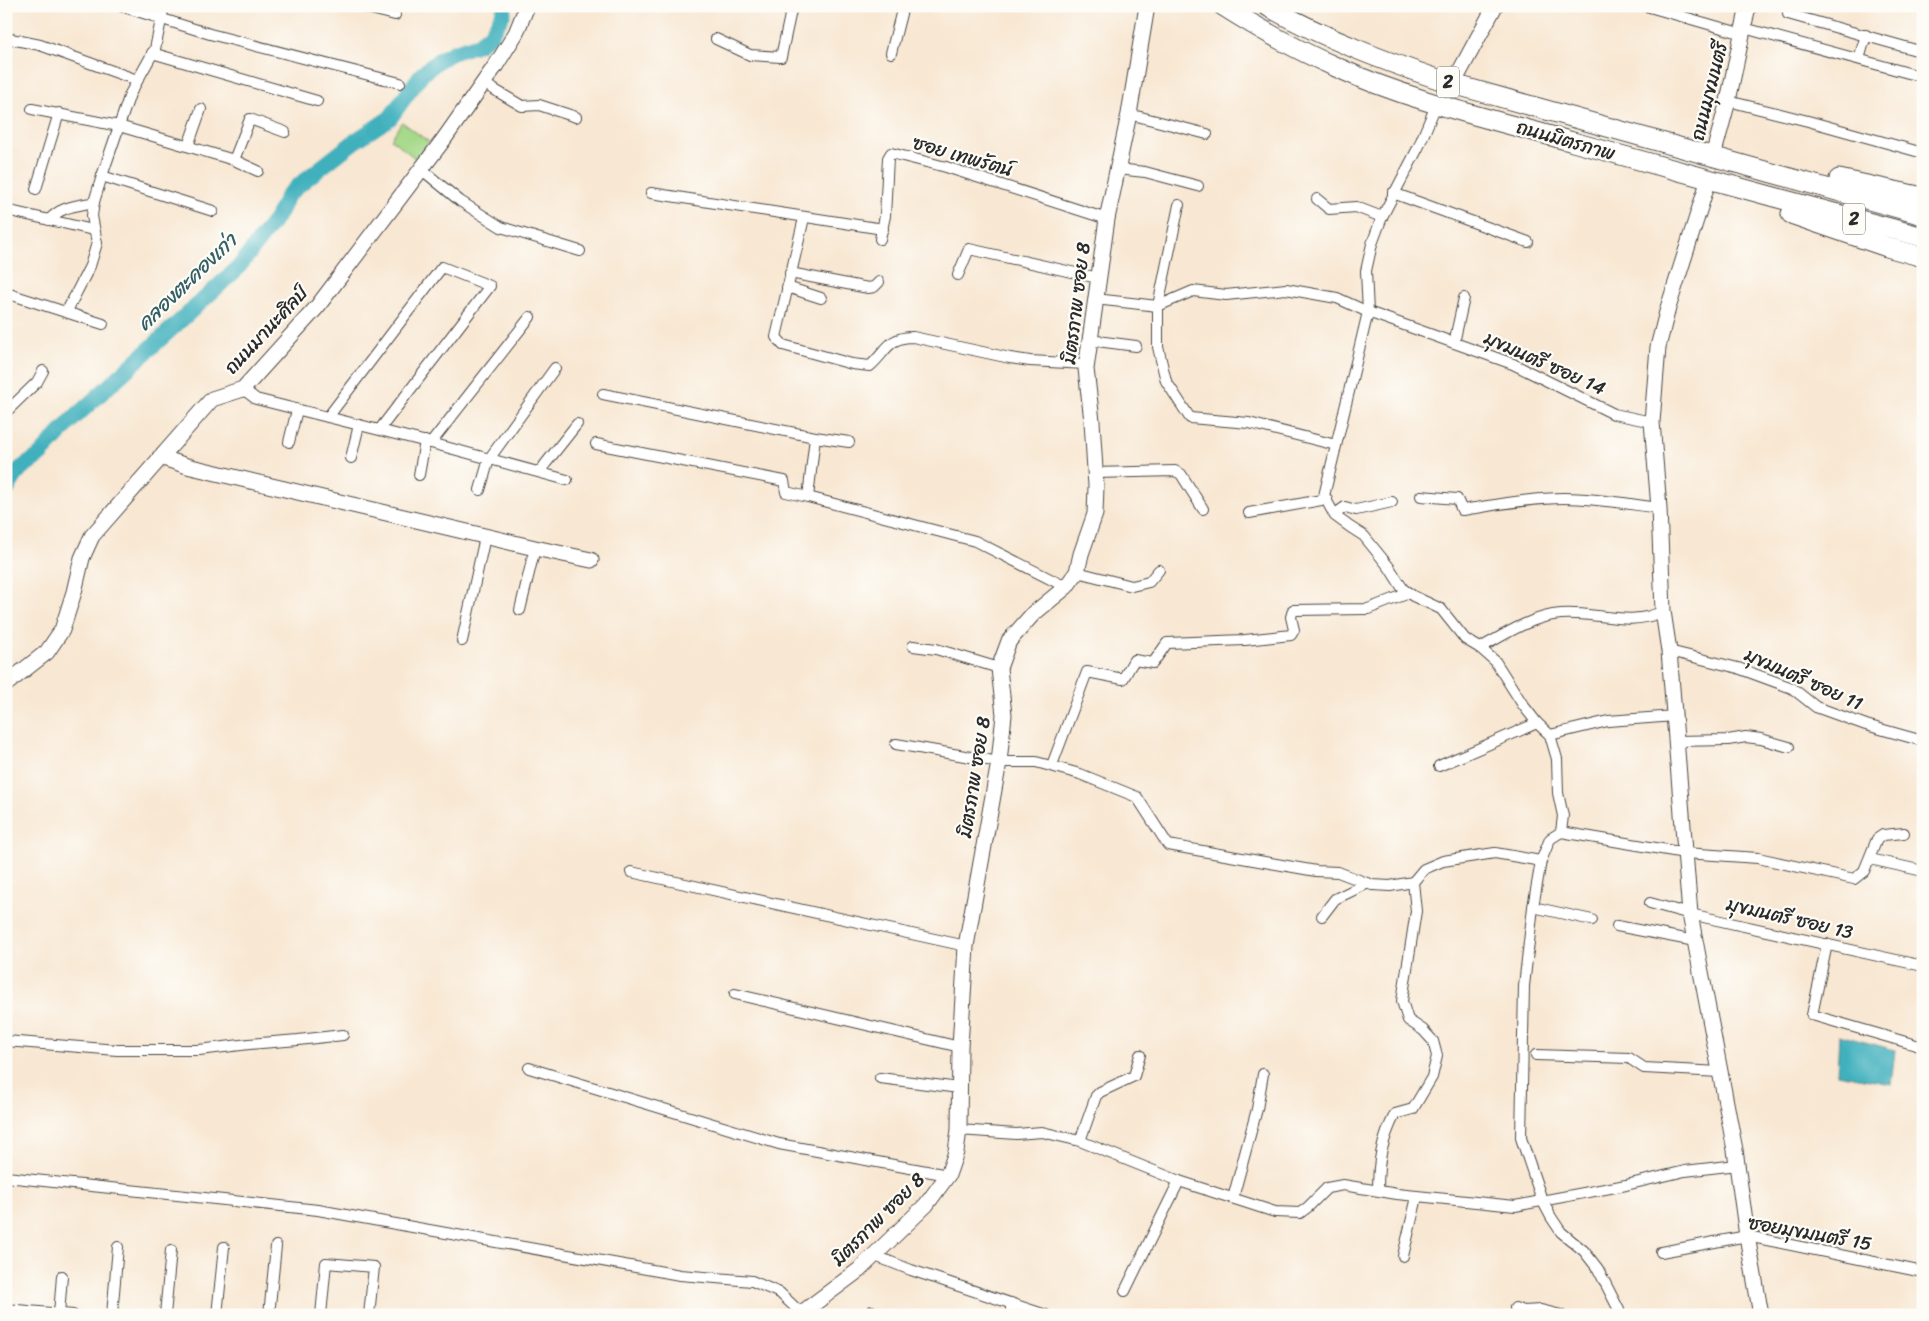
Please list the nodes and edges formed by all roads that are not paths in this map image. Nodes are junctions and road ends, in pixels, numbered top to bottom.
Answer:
1 (121, 6) edge
2 (164, 6) edge
3 (359, 6) edge
4 (527, 6) edge
5 (792, 6) edge
6 (903, 6) edge
7 (1146, 6) edge
8 (1223, 6) edge
9 (1268, 6) edge
10 (1495, 6) edge
11 (1646, 6) edge
12 (1748, 6) edge
13 (1788, 6) edge
14 (396, 15) dead end
15 (162, 18) junction
16 (1744, 31) junction
17 (1866, 35) junction
18 (6, 38) edge
19 (716, 39) dead end
20 (891, 52) dead end
21 (1923, 52) edge
22 (152, 53) junction
23 (1858, 59) junction
24 (1923, 77) edge
25 (138, 80) junction
26 (400, 83) dead end
27 (483, 83) junction
28 (1453, 84) junction
29 (318, 101) dead end
30 (1728, 101) junction
31 (1437, 103) junction
32 (32, 109) dead end
33 (201, 109) dead end
34 (59, 114) junction
35 (1129, 114) junction
36 (576, 117) dead end
37 (119, 126) junction
38 (285, 132) dead end
39 (1207, 134) dead end
40 (188, 146) junction
41 (1923, 153) edge
42 (1713, 156) junction
43 (234, 160) junction
44 (422, 169) junction
45 (1117, 169) junction
46 (258, 171) dead end
47 (102, 176) junction
48 (1792, 178) junction
49 (1709, 179) junction
50 (1198, 186) dead end
51 (36, 189) dead end
52 (651, 193) dead end
53 (1393, 193) junction
54 (1923, 197) edge
55 (1317, 199) dead end
56 (1785, 200) junction
57 (94, 202) junction
58 (1180, 205) dead end
59 (6, 210) edge
60 (213, 211) dead end
61 (1923, 215) edge
62 (1382, 217) junction
63 (804, 218) junction
64 (1107, 219) junction
65 (50, 220) junction
66 (93, 230) junction
67 (1923, 237) edge
68 (1528, 242) dead end
69 (580, 251) dead end
70 (1923, 258) edge
71 (790, 273) junction
72 (958, 275) dead end
73 (1098, 278) junction
74 (879, 282) dead end
75 (787, 288) junction
76 (6, 293) edge
77 (821, 298) dead end
78 (1464, 298) dead end
79 (1095, 299) junction
80 (1158, 306) junction
81 (67, 311) junction
82 (1368, 312) junction
83 (530, 317) dead end
84 (103, 324) dead end
85 (1089, 340) junction
86 (1454, 343) junction
87 (1136, 346) dead end
88 (1086, 364) junction
89 (555, 368) dead end
90 (43, 371) dead end
91 (243, 389) junction
92 (603, 394) dead end
93 (298, 410) junction
94 (6, 412) edge
95 (328, 417) junction
96 (1652, 422) junction
97 (577, 424) dead end
98 (359, 425) junction
99 (380, 429) junction
100 (815, 436) junction
101 (288, 442) dead end
102 (428, 442) junction
103 (849, 442) dead end
104 (596, 444) dead end
105 (1336, 445) junction
106 (160, 457) junction
107 (351, 458) dead end
108 (489, 459) junction
109 (539, 472) junction
110 (1095, 473) junction
111 (419, 475) dead end
112 (567, 480) dead end
113 (480, 490) dead end
114 (1421, 496) dead end
115 (808, 497) junction
116 (1327, 499) junction
117 (1392, 502) dead end
118 (1659, 508) junction
119 (1203, 509) dead end
120 (1248, 513) dead end
121 (1335, 514) junction
122 (485, 537) junction
123 (534, 548) junction
124 (591, 560) dead end
125 (1160, 570) dead end
126 (1077, 572) junction
127 (1066, 587) junction
128 (1409, 593) junction
129 (520, 610) dead end
130 (1663, 611) junction
131 (462, 641) dead end
132 (914, 646) dead end
133 (1480, 648) junction
134 (1669, 651) junction
135 (999, 668) junction
136 (6, 684) edge
137 (1675, 716) junction
138 (1537, 723) junction
139 (1550, 735) junction
140 (1676, 741) junction
141 (1923, 741) edge
142 (896, 744) dead end
143 (1790, 747) dead end
144 (999, 762) junction
145 (1052, 766) junction
146 (1439, 766) dead end
147 (1561, 832) junction
148 (1904, 833) dead end
149 (1685, 853) junction
150 (1870, 859) junction
151 (1541, 861) junction
152 (1923, 871) edge
153 (631, 872) dead end
154 (1413, 882) junction
155 (1368, 883) junction
156 (1650, 903) dead end
157 (1533, 907) junction
158 (1690, 914) junction
159 (1322, 916) dead end
160 (1592, 920) dead end
161 (1617, 926) dead end
162 (1695, 941) junction
163 (1827, 944) junction
164 (966, 946) junction
165 (1923, 966) edge
166 (735, 994) dead end
167 (343, 1035) dead end
168 (6, 1041) edge
169 (960, 1047) junction
170 (1923, 1047) edge
171 (1140, 1055) dead end
172 (1536, 1055) dead end
173 (529, 1068) dead end
174 (1720, 1072) junction
175 (1263, 1074) dead end
176 (880, 1078) dead end
177 (959, 1088) junction
178 (959, 1130) junction
179 (1080, 1141) junction
180 (1737, 1165) junction
181 (948, 1176) junction
182 (6, 1177) edge
183 (1179, 1181) junction
184 (1378, 1190) junction
185 (1417, 1197) junction
186 (1233, 1198) junction
187 (1542, 1200) junction
188 (1747, 1236) junction
189 (276, 1246) dead end
190 (118, 1247) dead end
191 (224, 1247) dead end
192 (171, 1250) dead end
193 (1661, 1252) dead end
194 (873, 1255) junction
195 (1403, 1256) dead end
196 (1923, 1272) edge
197 (62, 1276) dead end
198 (1125, 1291) dead end
199 (1011, 1303) junction
200 (1515, 1308) dead end
201 (6, 1309) edge
202 (59, 1314) edge
203 (801, 1314) edge
204 (73, 1315) edge
205 (112, 1315) edge
206 (165, 1315) edge
207 (217, 1315) edge
208 (269, 1315) edge
209 (321, 1315) edge
210 (370, 1315) edge
211 (1011, 1315) edge
212 (1046, 1315) edge
213 (1561, 1315) edge
214 (1619, 1315) edge
215 (1760, 1315) edge

1 - 15 street
2 - 15 street
3 - 14 street
4 - 27 street, ถนนมานะศิลป์
5 - 19 street
6 - 20 street
7 - 35 street, มิตรภาพ ซอย 8
8 - 31 highway, ถนนมิตรภาพ / 2
9 - 28 highway, ถนนมิตรภาพ / 2
10 - 28 street
11 - 16 street
12 - 16 street, ถนนมุขมนตรี
13 - 17 street
15 - 22 street
15 - 26 street
16 - 23 street
16 - 30 street, ถนนมุขมนตรี
17 - 21 street
17 - 23 street
18 - 25 street
22 - 25 street
22 - 29 street
23 - 24 street
25 - 37 street
27 - 36 street
27 - 44 street, ถนนมานะศิลป์
28 - 42 highway, ถนนมิตรภาพ / 2
30 - 41 street
30 - 42 street, ถนนมุขมนตรี
31 - 49 highway, ถนนมิตรภาพ / 2
31 - 53 street
32 - 34 street
33 - 40 street
34 - 37 street
34 - 51 street
35 - 39 street
35 - 45 street, มิตรภาพ ซอย 8
37 - 40 street
37 - 47 street
38 - 43 street
40 - 43 street
42 - 48 highway, ถนนมิตรภาพ / 2
43 - 46 street
44 - 69 street
44 - 91 street, ถนนมานะศิลป์
45 - 50 street
45 - 64 street, มิตรภาพ ซอย 8
47 - 57 street
47 - 60 street
48 - 54 highway
48 - 61 highway, ถนนมิตรภาพ / 2
49 - 56 highway, ถนนมิตรภาพ / 2
49 - 96 street
52 - 63 street
53 - 62 street
53 - 68 street
55 - 62 street
56 - 67 highway, ถนนมิตรภาพ / 2
56 - 70 highway
57 - 65 street
57 - 66 street
58 - 80 street
59 - 65 street
62 - 82 street
63 - 64 street, ซอย เทพรัตน์
63 - 71 street
64 - 73 street, มิตรภาพ ซอย 8
65 - 66 street
66 - 81 street
71 - 74 street
71 - 75 street
72 - 73 street
73 - 79 street, มิตรภาพ ซอย 8
75 - 77 street
75 - 88 street
76 - 81 street
78 - 86 street
79 - 80 street
79 - 85 street, มิตรภาพ ซอย 8
80 - 82 street, มุขมนตรี ซอย 14
80 - 105 street
81 - 84 street
82 - 86 street, มุขมนตรี ซอย 14
82 - 105 street
83 - 102 street
85 - 87 street
85 - 88 street, มิตรภาพ ซอย 8
86 - 96 street, มุขมนตรี ซอย 14
88 - 110 street, มิตรภาพ ซอย 8
89 - 108 street
90 - 94 street
91 - 93 street
91 - 106 street, ถนนมานะศิลป์
92 - 100 street
93 - 95 street
93 - 101 street
95 - 98 street
95 - 99 street
96 - 118 street
97 - 109 street
98 - 99 street
98 - 107 street
99 - 102 street
100 - 103 street
100 - 115 street
102 - 108 street
102 - 111 street
104 - 115 street
105 - 116 street
106 - 122 street
106 - 136 street, ถนนมานะศิลป์
108 - 109 street
108 - 113 street
109 - 112 street
110 - 119 street
110 - 126 street, มิตรภาพ ซอย 8
114 - 118 street
115 - 127 street
116 - 120 street
116 - 121 street
117 - 121 street
118 - 130 street
121 - 128 street
122 - 123 street
122 - 131 street
123 - 124 street
123 - 129 street
125 - 126 street
126 - 127 street, มิตรภาพ ซอย 8
127 - 135 street, มิตรภาพ ซอย 8
128 - 133 street
128 - 145 street
130 - 133 street
130 - 134 street
132 - 135 street
133 - 138 street
134 - 137 street
134 - 141 street, มุขมนตรี ซอย 11
135 - 144 street, มิตรภาพ ซอย 8
137 - 139 street
137 - 140 street
138 - 139 street
138 - 146 street
139 - 147 street
140 - 143 street
140 - 149 street
142 - 144 street
144 - 145 street
144 - 164 street, มิตรภาพ ซอย 8
145 - 155 street
147 - 149 street
147 - 151 street
148 - 150 street
149 - 150 street
149 - 158 street
150 - 152 street
151 - 154 street
151 - 157 street
153 - 164 street
154 - 155 street
154 - 184 street
155 - 159 street
156 - 158 street, มุขมนตรี ซอย 13
157 - 160 street
157 - 187 street
158 - 162 street
158 - 163 street, มุขมนตรี ซอย 13
161 - 162 street
162 - 174 street
163 - 165 street, มุขมนตรี ซอย 13
163 - 170 street
164 - 169 street, มิตรภาพ ซอย 8
166 - 169 street
167 - 168 street
169 - 177 street, มิตรภาพ ซอย 8
171 - 179 street
172 - 174 street
173 - 181 street
174 - 180 street
175 - 186 street
176 - 177 street
177 - 178 street, มิตรภาพ ซอย 8
178 - 179 street
178 - 181 street, มิตรภาพ ซอย 8
179 - 183 street
180 - 187 street
180 - 188 street
181 - 194 street, มิตรภาพ ซอย 8
182 - 203 street
183 - 186 street
183 - 198 street
184 - 185 street
184 - 186 street
185 - 187 street
185 - 195 street
187 - 214 street
188 - 193 street, ซอยมุขมนตรี 15
188 - 196 street, ซอยมุขมนตรี 15
188 - 215 street
189 - 208 street
190 - 205 street
191 - 207 street
192 - 206 street
194 - 199 street
194 - 203 street, มิตรภาพ ซอย 8
197 - 202 street
199 - 211 street
199 - 212 street
200 - 213 street
201 - 202 street
202 - 204 street
209 - 210 street

